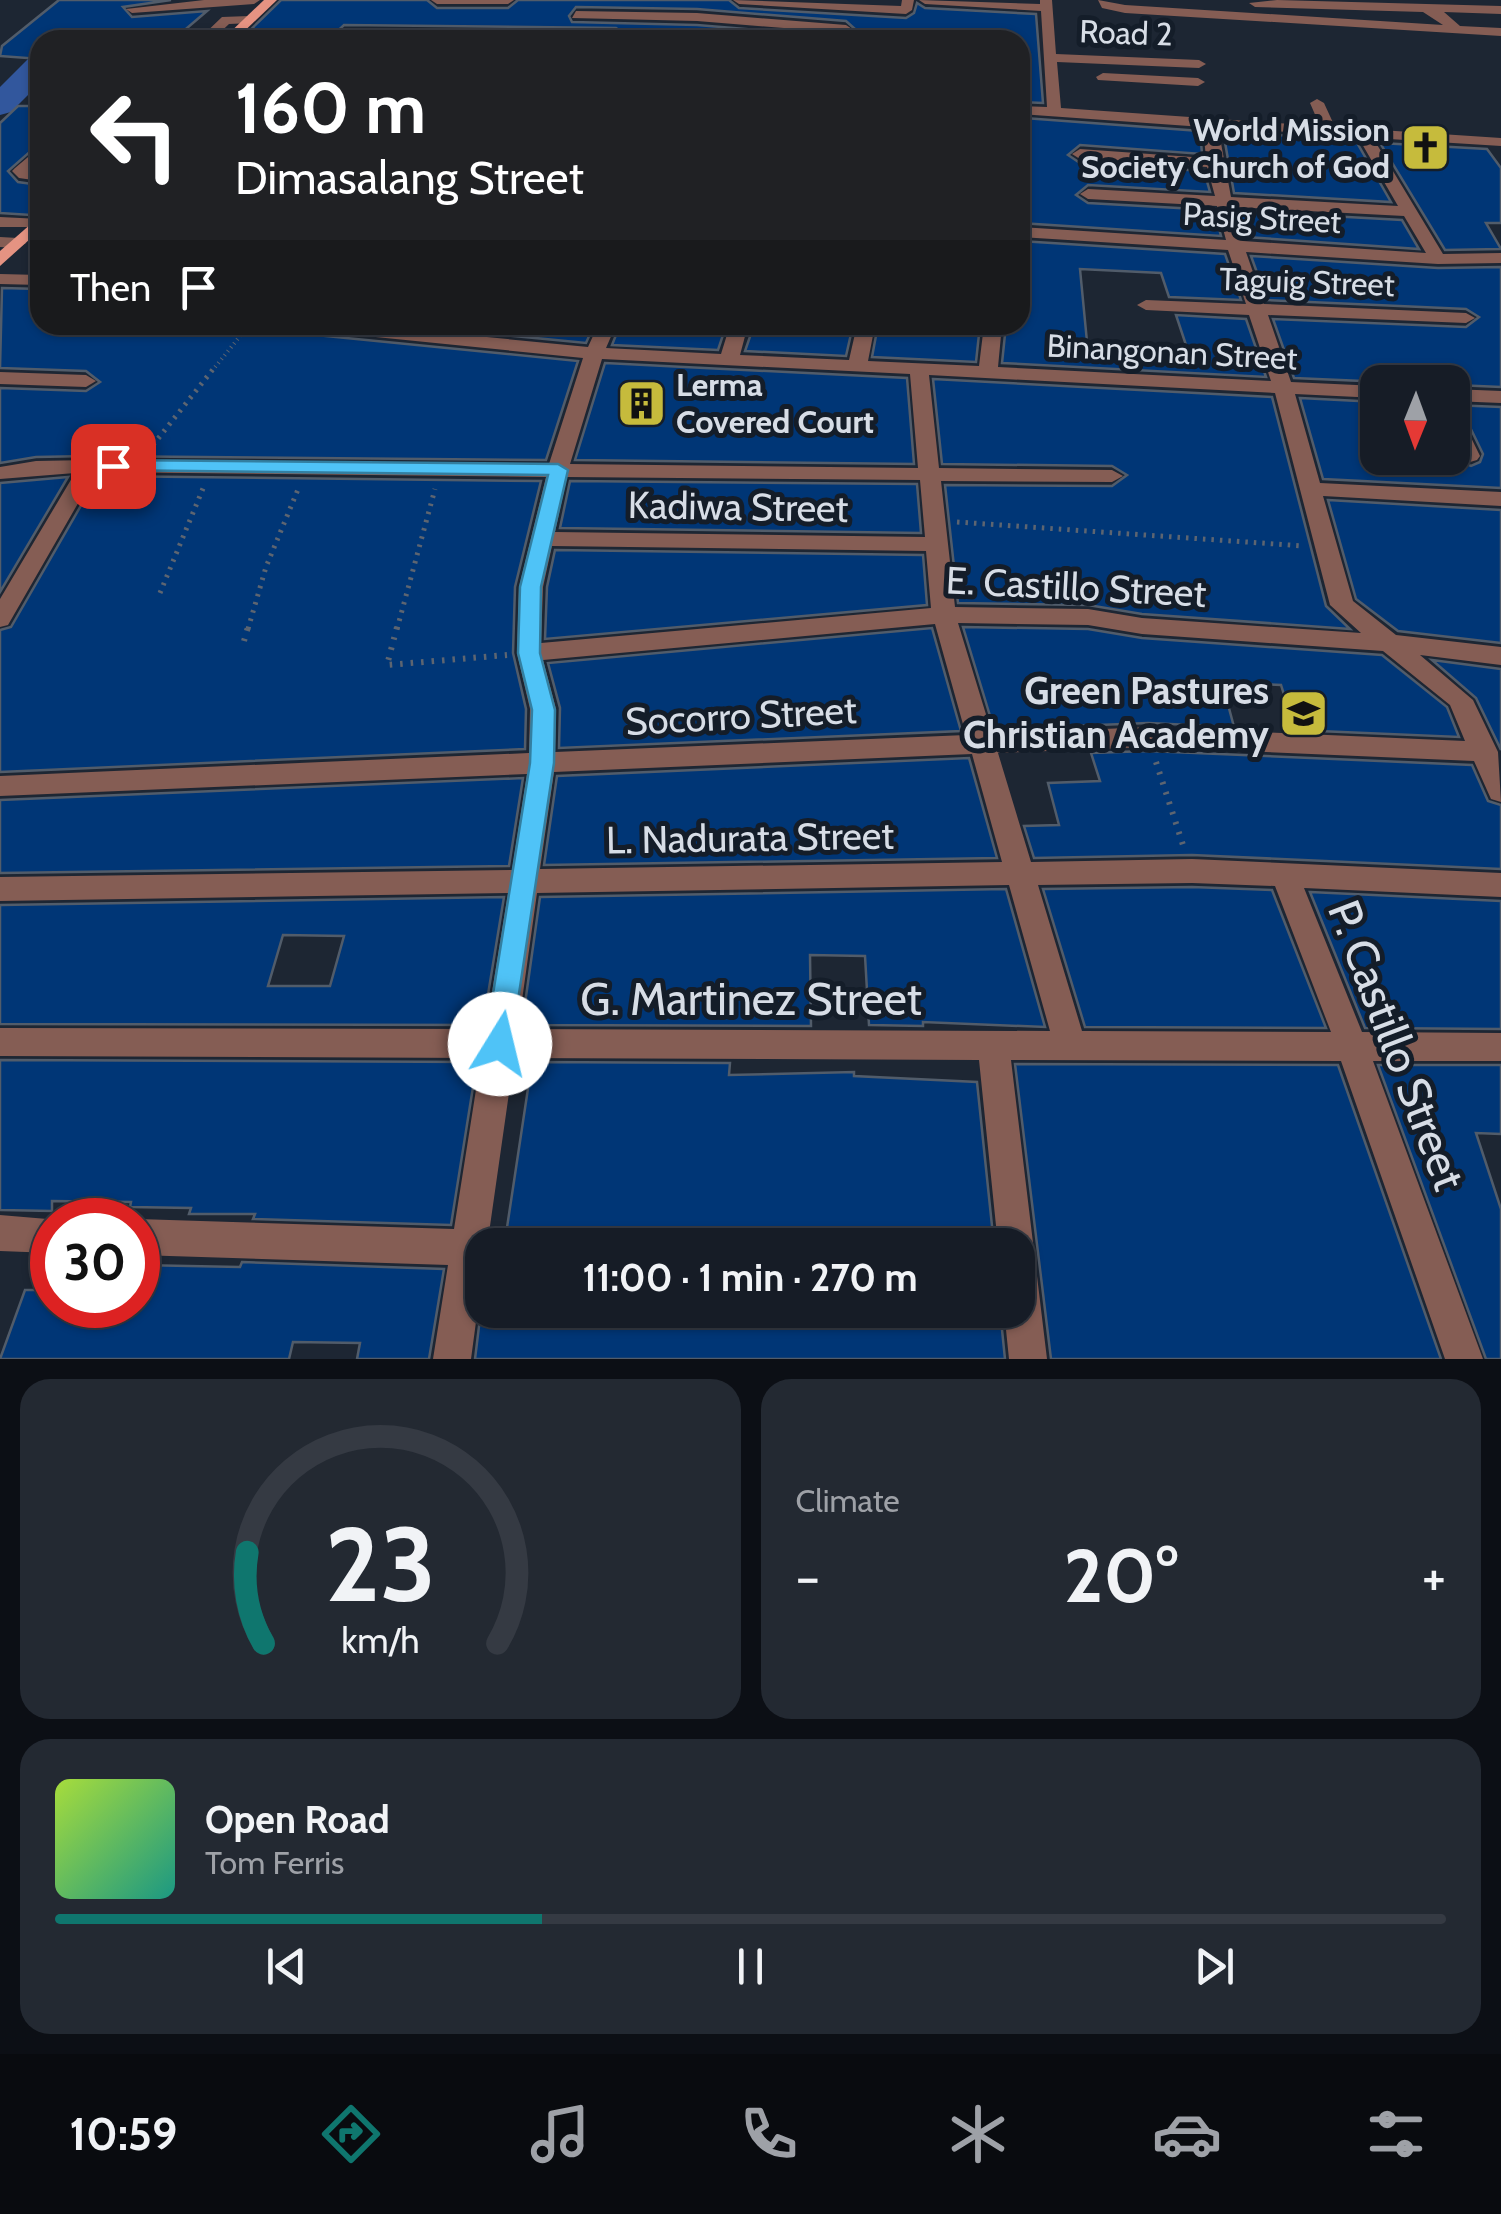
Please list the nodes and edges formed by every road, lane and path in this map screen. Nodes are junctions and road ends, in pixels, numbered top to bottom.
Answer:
1 (436, 0) edge
2 (508, 0) edge
3 (611, 0) edge
4 (738, 0) edge
5 (908, 0) edge
6 (925, 0) edge
7 (1104, 0) edge
8 (1175, 0) edge
9 (264, 1) edge
10 (792, 2) edge
11 (1250, 2) junction
12 (1282, 2) edge
13 (1046, 4) edge
14 (1423, 8) junction
15 (132, 9) dead end
16 (1501, 10) edge
17 (576, 14) dead end
18 (606, 14) junction
19 (1256, 18) junction
20 (249, 20) junction
21 (781, 24) junction
22 (846, 29) dead end
23 (215, 30) edge
24 (239, 30) edge
25 (601, 30) edge
26 (1456, 30) junction
27 (1501, 32) edge
28 (1050, 58) junction
29 (1200, 64) dead end
30 (1051, 74) junction
31 (1069, 75) dead end
32 (1088, 76) dead end
33 (1198, 82) dead end
34 (1316, 103) dead end
35 (1030, 111) edge
36 (1054, 112) junction
37 (1210, 123) junction
38 (1330, 132) junction
39 (1364, 134) junction
40 (1492, 141) edge
41 (1080, 154) dead end
42 (30, 162) edge
43 (1214, 162) junction
44 (1501, 162) edge
45 (30, 175) edge
46 (1088, 194) dead end
47 (1225, 201) junction
48 (1408, 211) junction
49 (0, 222) edge
50 (30, 222) edge
51 (30, 228) edge
52 (1030, 233) edge
53 (9, 243) edge
54 (1236, 248) junction
55 (1438, 259) junction
56 (1500, 259) edge
57 (0, 261) edge
58 (0, 279) edge
59 (30, 280) edge
60 (1146, 306) dead end
61 (1257, 311) junction
62 (1466, 318) dead end
63 (241, 335) edge
64 (488, 335) edge
65 (602, 335) edge
66 (736, 335) edge
67 (864, 335) edge
68 (992, 335) edge
69 (594, 353) junction
70 (729, 360) junction
71 (857, 368) junction
72 (919, 371) junction
73 (988, 375) junction
74 (0, 378) edge
75 (86, 381) dead end
76 (1283, 388) junction
77 (1360, 391) edge
78 (1470, 396) edge
79 (1501, 397) edge
80 (89, 466) junction
81 (136, 466) junction
82 (558, 470) junction
83 (929, 472) junction
84 (0, 473) edge
85 (210, 473) dead end
86 (304, 476) dead end
87 (1112, 476) dead end
88 (438, 480) dead end
89 (1309, 489) junction
90 (1501, 499) edge
91 (935, 532) junction
92 (540, 539) junction
93 (1325, 548) junction
94 (160, 593) dead end
95 (944, 616) junction
96 (0, 619) edge
97 (244, 641) dead end
98 (1389, 643) junction
99 (522, 654) junction
100 (1501, 656) edge
101 (1148, 737) junction
102 (981, 743) junction
103 (1485, 752) junction
104 (542, 763) junction
105 (1499, 783) edge
106 (0, 786) edge
107 (1192, 871) junction
108 (1020, 874) junction
109 (1284, 875) junction
110 (524, 881) junction
111 (1501, 885) edge
112 (0, 889) edge
113 (0, 1042) edge
114 (500, 1044) junction
115 (993, 1045) junction
116 (1070, 1045) junction
117 (1352, 1046) junction
118 (1501, 1047) edge
119 (478, 1228) edge
120 (1014, 1228) edge
121 (0, 1233) edge
122 (30, 1234) edge
123 (160, 1238) edge
124 (465, 1248) edge
125 (465, 1299) edge
126 (1025, 1328) edge
127 (452, 1359) edge
128 (1028, 1359) edge
129 (1464, 1359) edge

1 - 2 street
3 - 18 street
4 - 10 street
5 - 10 street
6 - 13 street
7 - 19 street
8 - 11 street
9 - 15 street
9 - 20 main road
10 - 21 street
11 - 12 street
11 - 19 street
12 - 14 street
13 - 28 street
14 - 16 street
14 - 26 street
17 - 18 street
18 - 21 street
18 - 25 street
19 - 26 street
20 - 23 street
20 - 24 main road
21 - 22 street
26 - 27 street
28 - 29 street, Road 2
28 - 30 street
30 - 31 street
30 - 36 street
32 - 33 street
34 - 38 street
35 - 36 street
36 - 37 street
37 - 38 street
37 - 43 street
38 - 39 street
39 - 40 street
39 - 48 street
40 - 44 street
41 - 43 street
42 - 45 street
43 - 47 street
46 - 47 street
47 - 48 street
47 - 54 street
48 - 55 street
49 - 50 street
51 - 53 main road
52 - 54 street, Pasig Street
53 - 57 main road
54 - 55 street, Pasig Street
54 - 61 street
55 - 56 street, Pasig Street
58 - 59 street
60 - 61 street, Taguig Street
61 - 62 street, Taguig Street
61 - 76 street
63 - 81 path
64 - 69 street, Binangonan Street
65 - 69 street
66 - 70 street
67 - 71 street
68 - 73 street
69 - 70 street, Binangonan Street
69 - 82 street
70 - 71 street, Binangonan Street
71 - 72 street, Binangonan Street
72 - 73 street, Binangonan Street
72 - 83 street
73 - 76 street, Binangonan Street
74 - 75 street
76 - 77 street, Binangonan Street
76 - 89 street
78 - 79 street
80 - 81 street
80 - 84 street
80 - 96 street
81 - 82 street
82 - 83 street
82 - 92 street
83 - 87 street
83 - 91 street
85 - 94 path
86 - 97 path
88 - 99 path
89 - 90 street
89 - 93 street
91 - 92 street, Kadiwa Street
91 - 93 path
91 - 95 street
92 - 99 street
93 - 98 street
95 - 98 street, E. Castillo Street
95 - 99 street, E. Castillo Street
95 - 102 street
98 - 100 street, E. Castillo Street
98 - 103 street
99 - 104 street
101 - 102 street, Socorro Street
101 - 103 street, Socorro Street
101 - 107 path
102 - 104 street, Socorro Street
102 - 108 street
103 - 105 street
104 - 106 street, Socorro Street
104 - 110 street
107 - 108 street, L. Nadurata Street
107 - 109 street, L. Nadurata Street
108 - 110 street, L. Nadurata Street
108 - 116 street
109 - 111 street, L. Nadurata Street
109 - 117 street, P. Castillo Street
110 - 112 street, L. Nadurata Street
110 - 114 street
113 - 114 street, G. Martinez Street
114 - 115 street, G. Martinez Street
114 - 119 street
115 - 116 street, G. Martinez Street
115 - 120 street
116 - 117 street, G. Martinez Street
117 - 118 street, G. Martinez Street
117 - 129 street, P. Castillo Street
121 - 122 street
123 - 124 street
125 - 127 street
126 - 128 street

